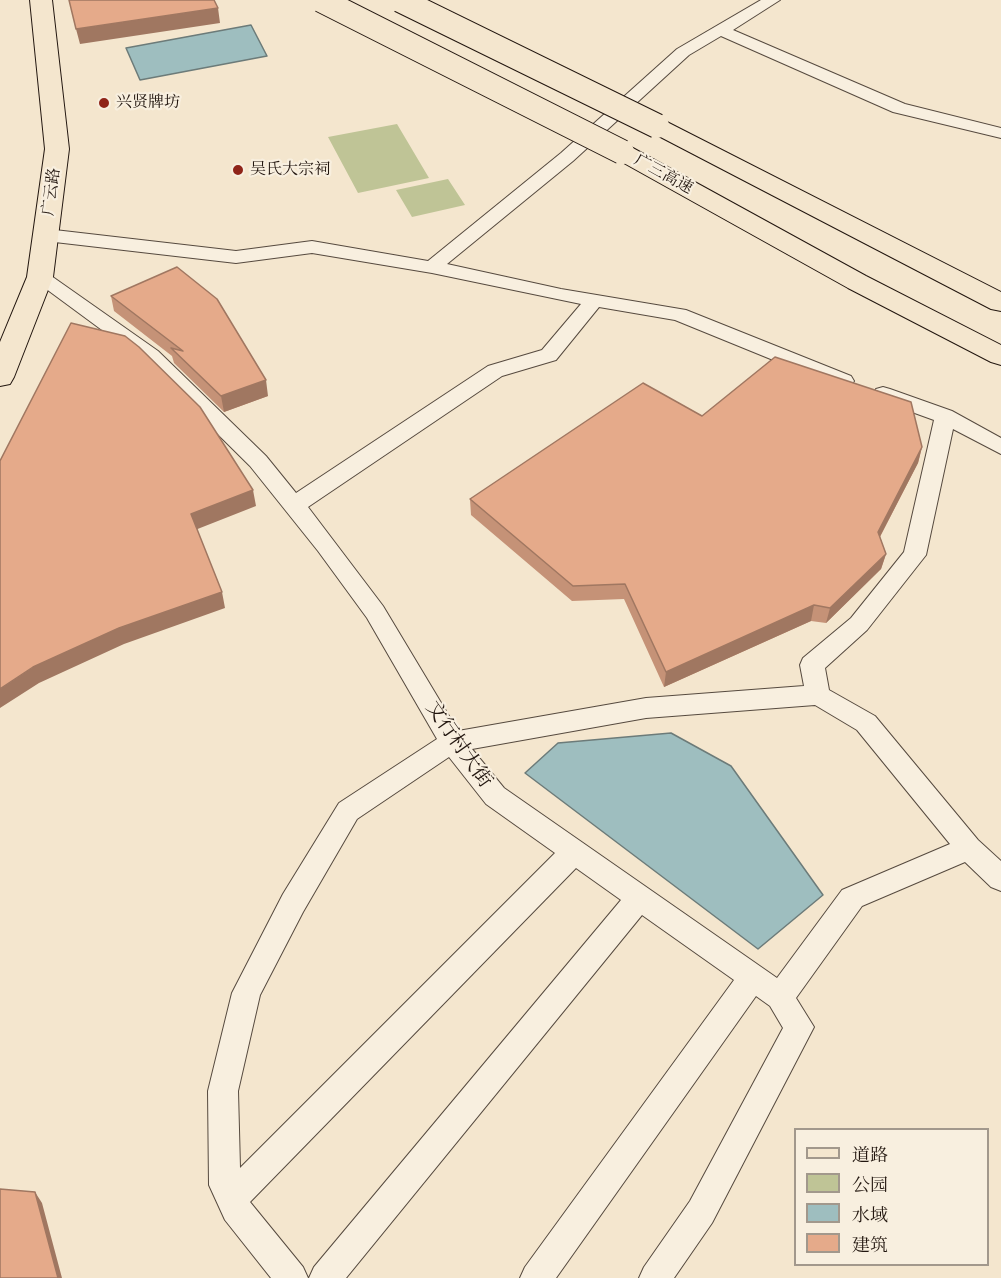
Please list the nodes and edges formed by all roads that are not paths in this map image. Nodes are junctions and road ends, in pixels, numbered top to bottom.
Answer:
1 (41, 0) edge
2 (321, 0) edge
3 (400, 0) edge
4 (772, 0) edge
5 (720, 30) junction
6 (1001, 133) edge
7 (46, 235) junction
8 (432, 267) junction
9 (40, 277) junction
10 (595, 300) junction
11 (1001, 303) edge
12 (1001, 356) edge
13 (0, 377) edge
14 (945, 416) junction
15 (1001, 447) edge
16 (294, 505) junction
17 (818, 695) junction
18 (452, 742) junction
19 (969, 848) junction
20 (574, 852) junction
21 (1001, 879) edge
22 (639, 898) junction
23 (752, 978) junction
24 (780, 997) junction
25 (231, 1199) junction
26 (292, 1278) edge
27 (325, 1278) edge
28 (536, 1278) edge
29 (655, 1278) edge

1 - 7 main road, 广云路
2 - 12 main road, 广三高速, bridge
3 - 11 main road, bridge
4 - 5 street
5 - 6 street
5 - 8 street
7 - 8 street
7 - 9 main road, 广云路
8 - 10 street
9 - 13 main road, 广云路
9 - 16 street, 文行村大街
10 - 14 street
10 - 16 street
14 - 15 street
14 - 17 street
16 - 18 street, 文行村大街
17 - 18 street
17 - 19 street
18 - 20 street, 文行村大街
18 - 25 street
19 - 21 street
19 - 24 street
20 - 22 street, 文行村大街
20 - 25 street
22 - 23 street, 文行村大街
22 - 27 street
23 - 24 street, 文行村大街
23 - 28 street
24 - 29 street
25 - 26 street

